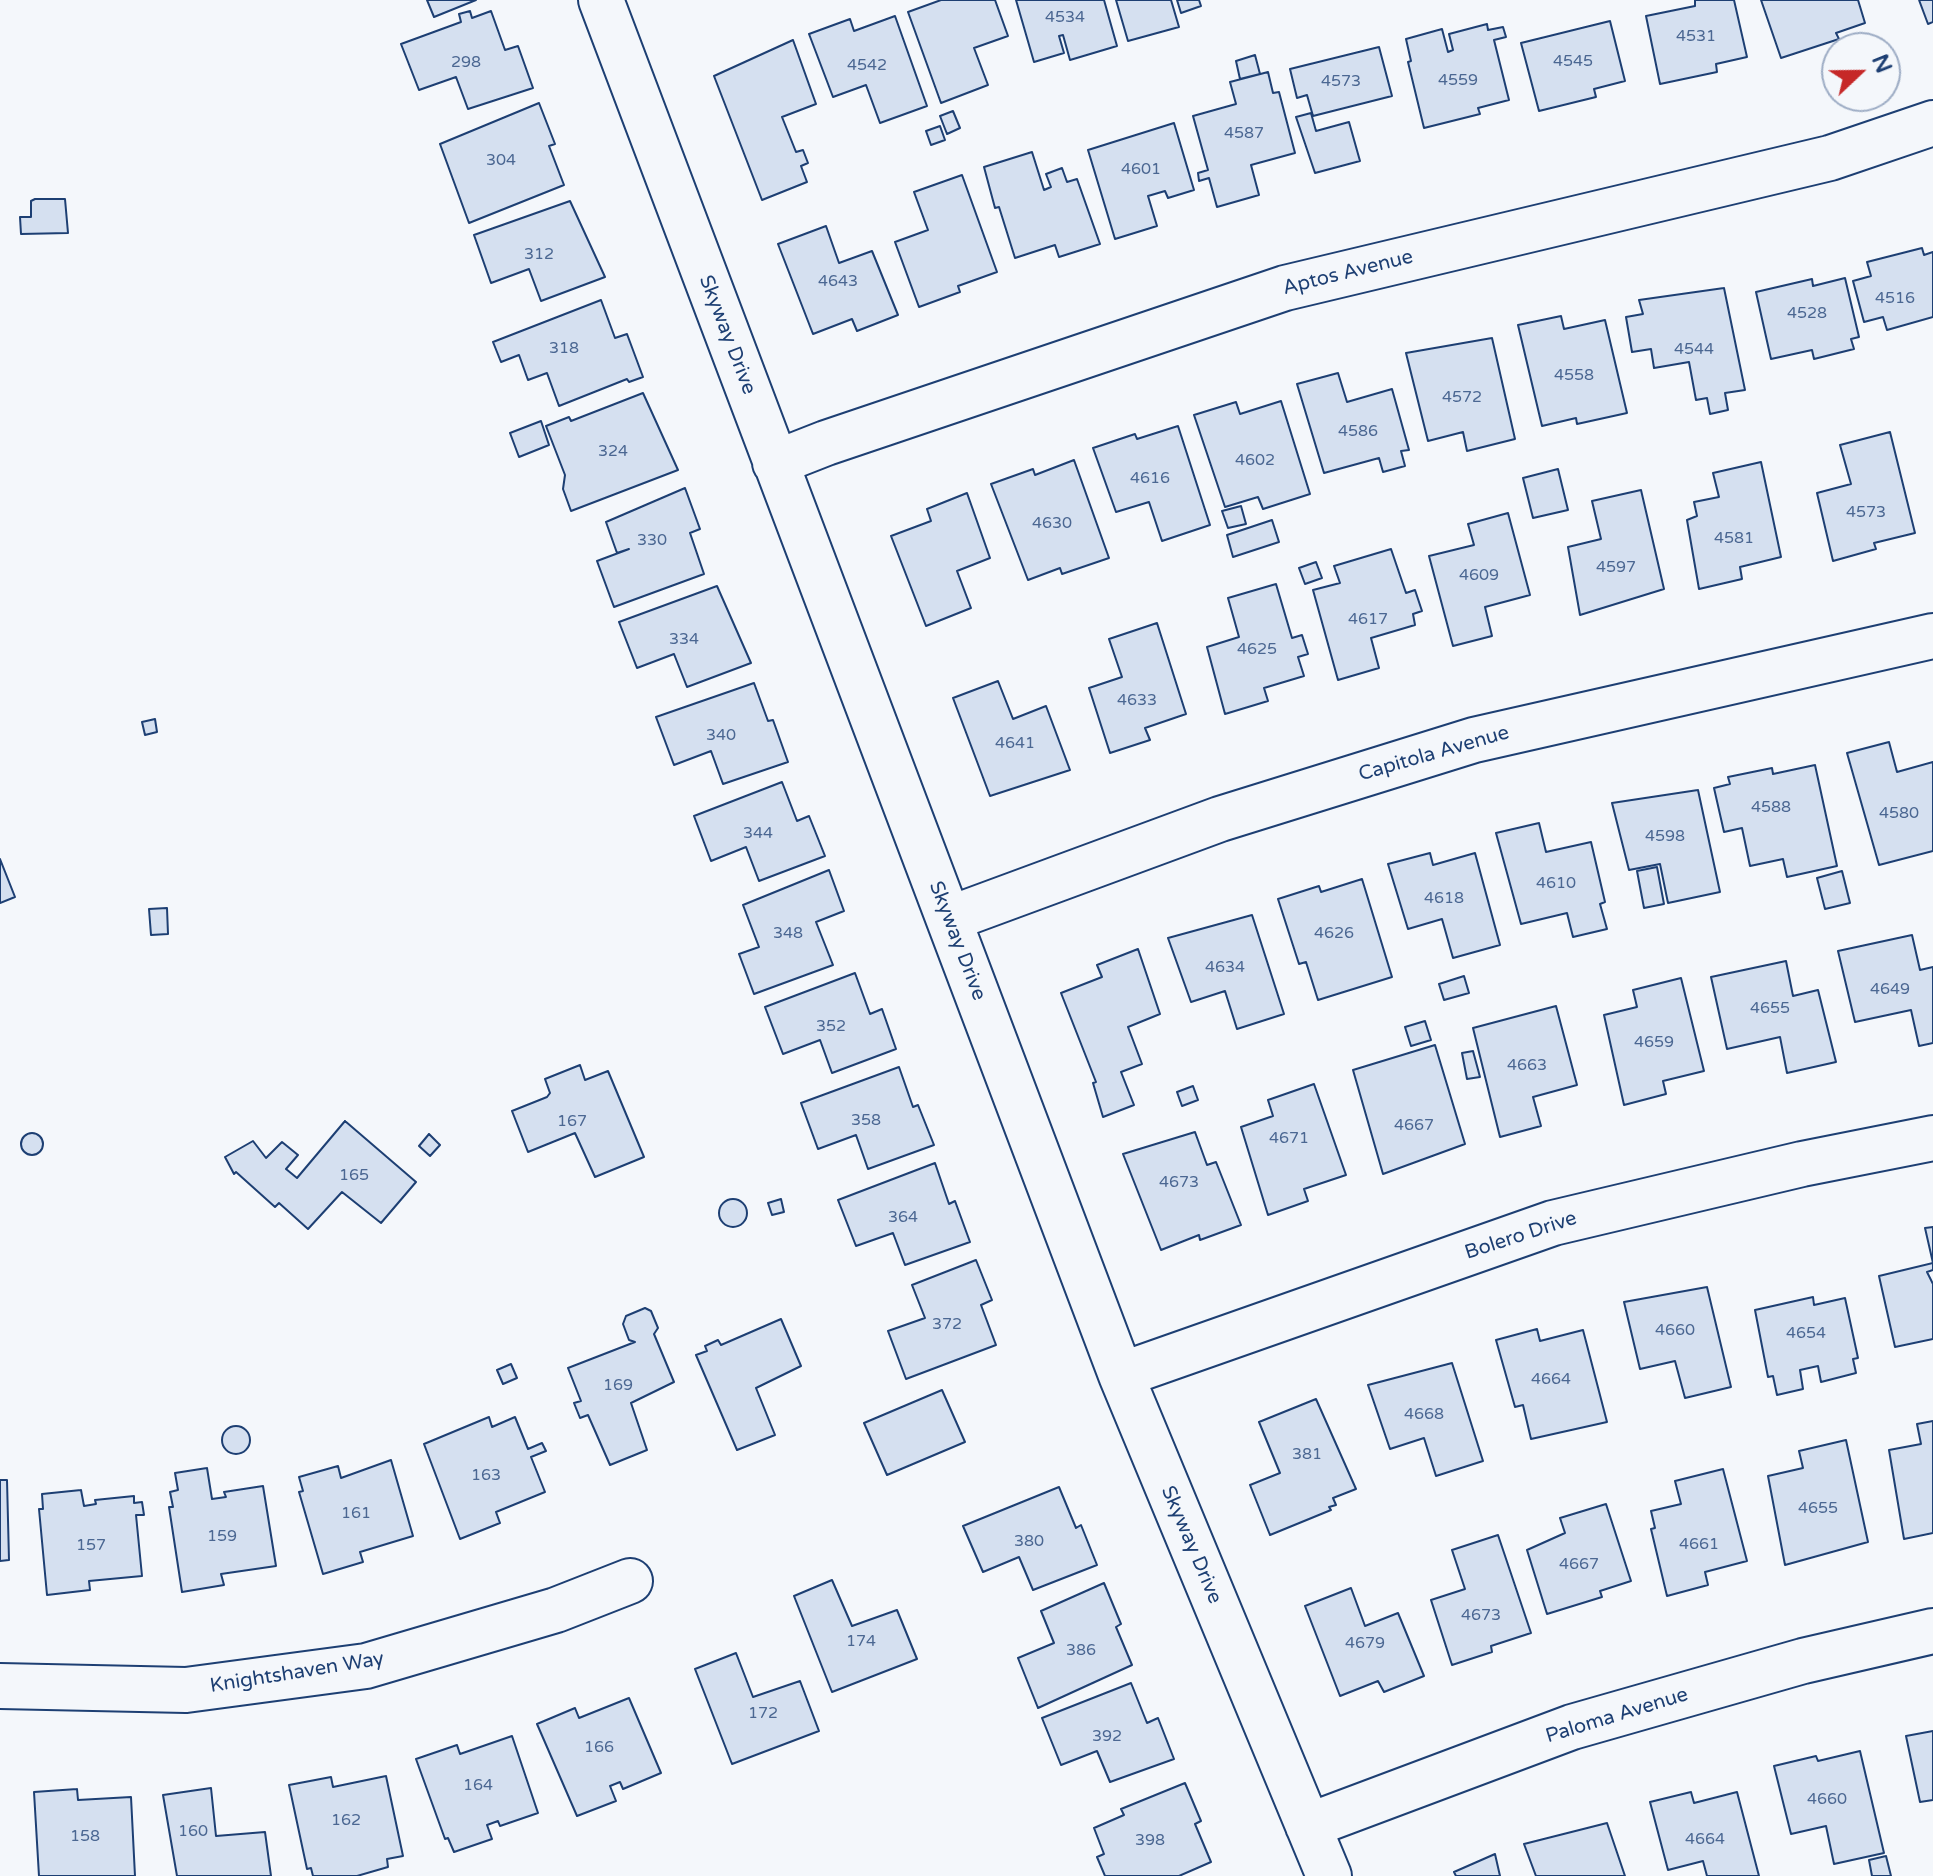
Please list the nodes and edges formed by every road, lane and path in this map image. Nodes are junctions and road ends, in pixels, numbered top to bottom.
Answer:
1 (610, 2) edge
2 (1933, 123) edge
3 (775, 463) junction
4 (1933, 636) edge
5 (949, 919) junction
6 (1933, 1138) edge
7 (1121, 1375) junction
8 (630, 1581) dead end
9 (1933, 1631) edge
10 (0, 1686) edge
11 (1308, 1826) junction
12 (1329, 1876) edge

1 - 3 street, Skyway Drive
2 - 3 street, Aptos Avenue
3 - 5 street, Skyway Drive
4 - 5 street, Capitola Avenue
5 - 7 street, Skyway Drive
6 - 7 street, Bolero Drive
7 - 11 street, Skyway Drive
8 - 10 street, Knightshaven Way
9 - 11 street, Paloma Avenue
11 - 12 street, Skyway Drive

